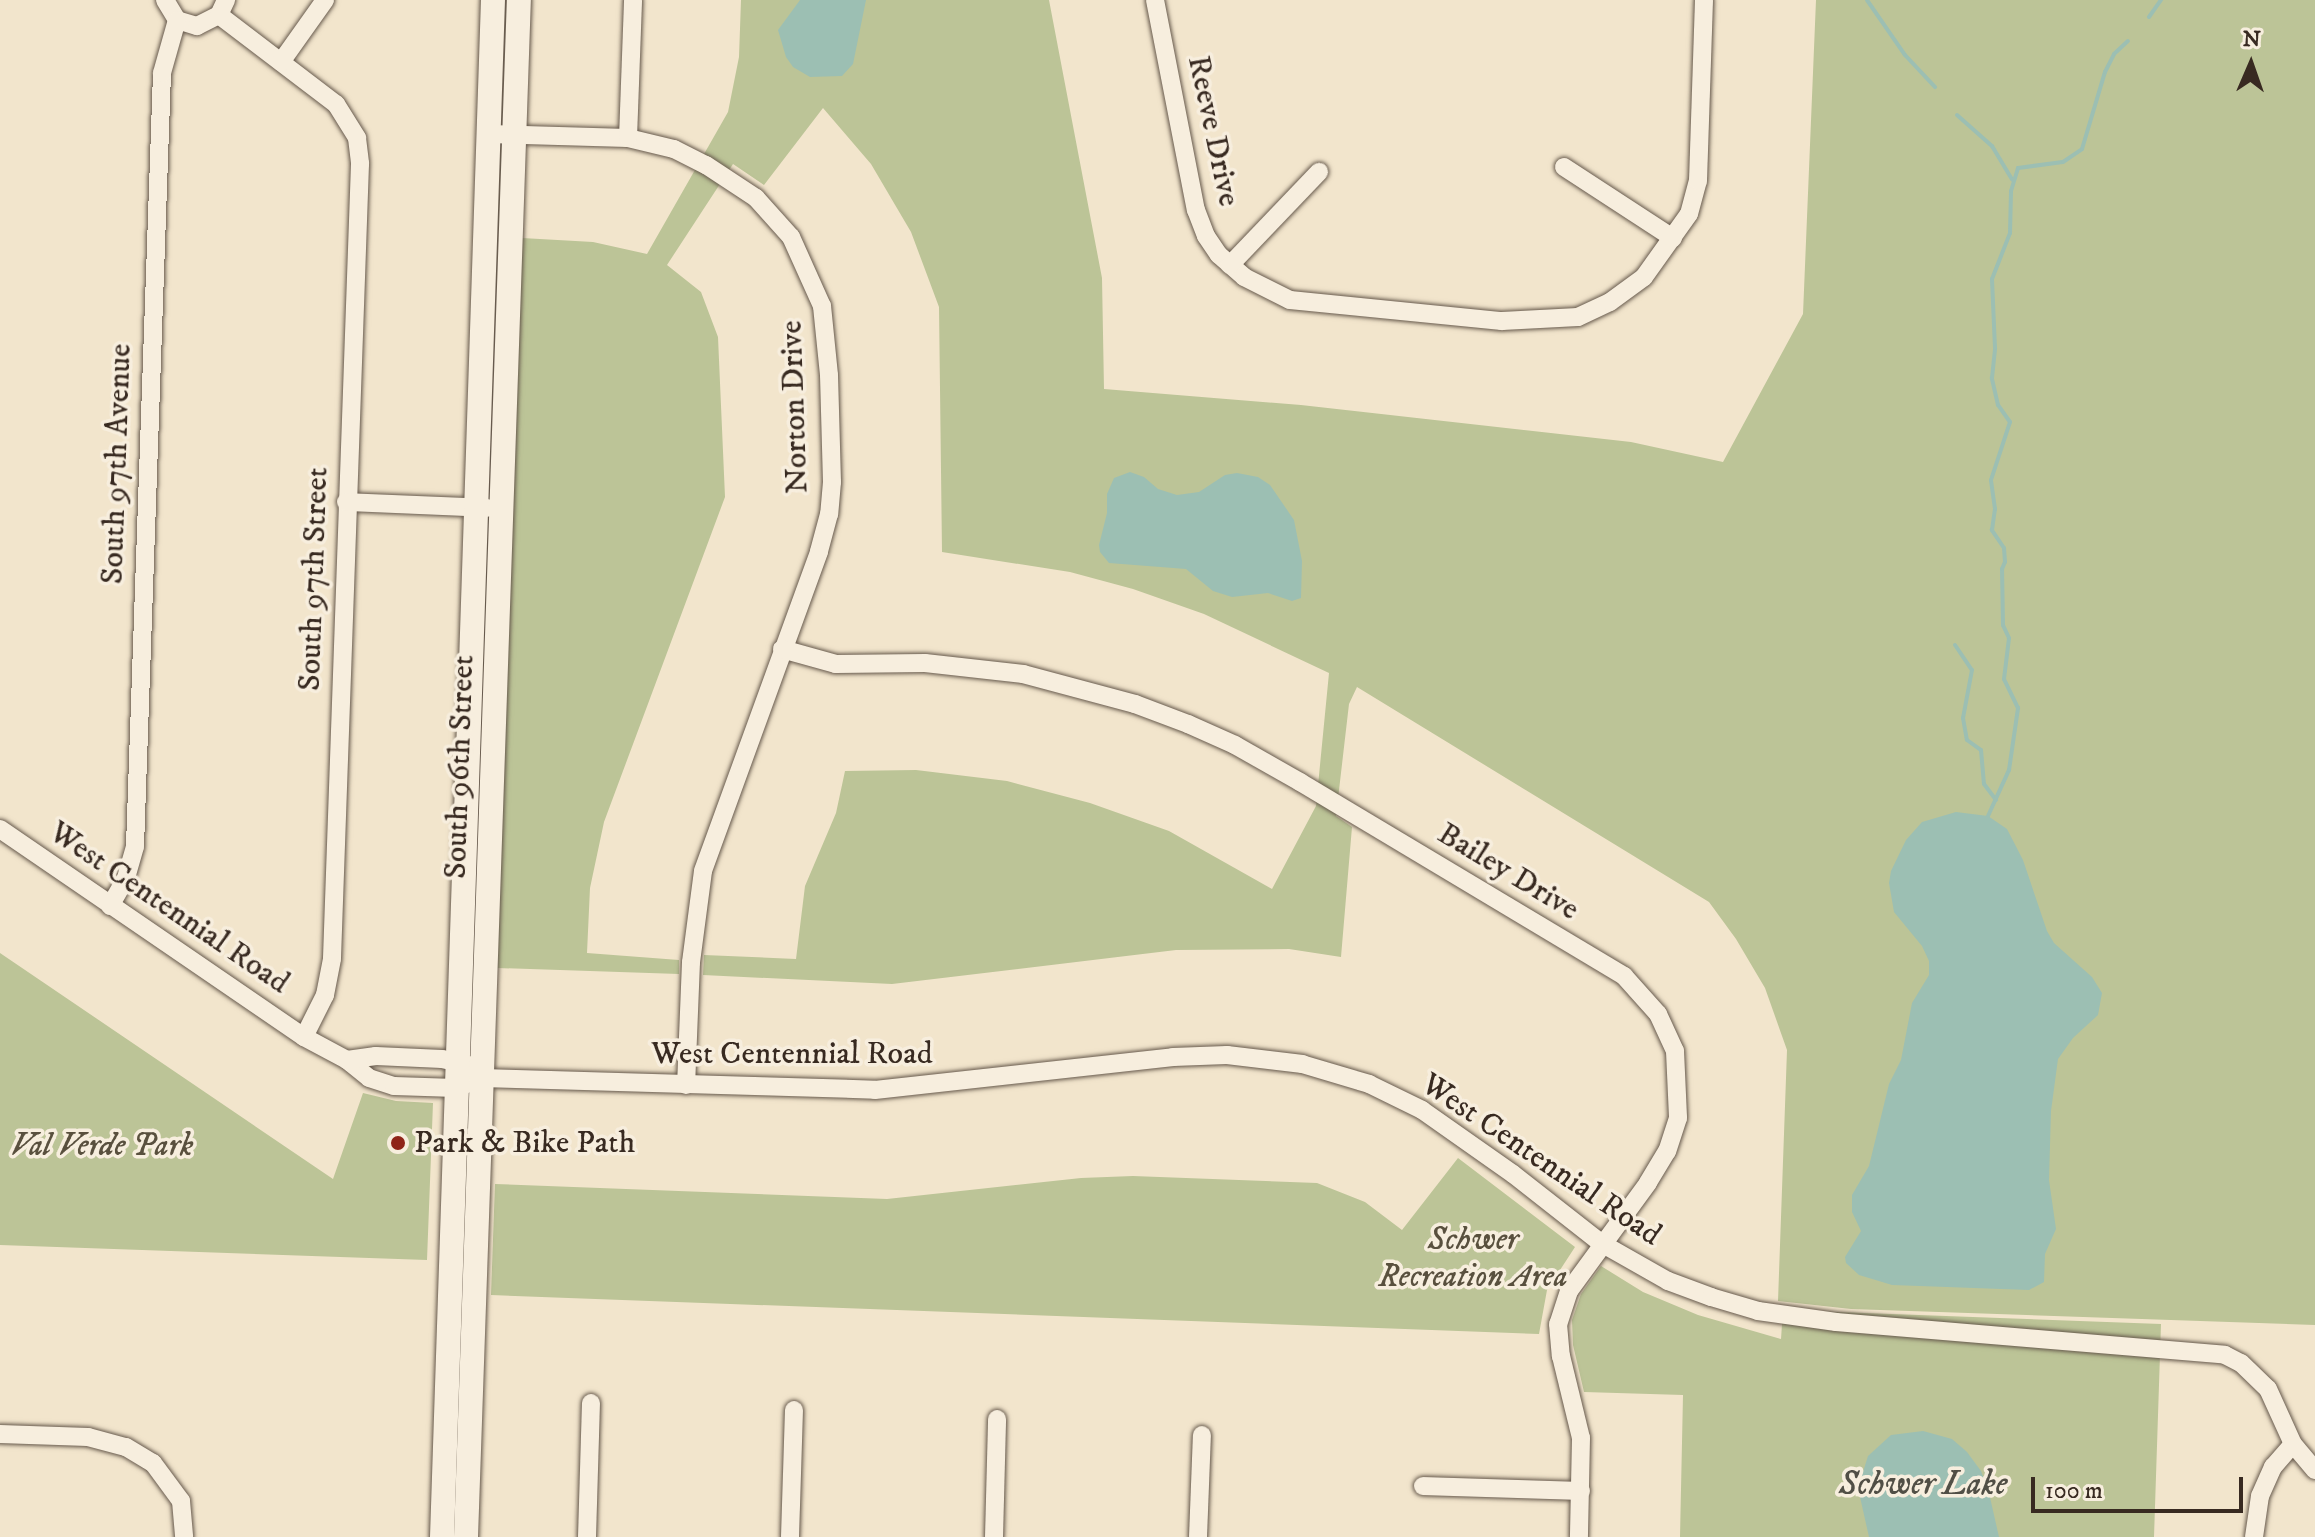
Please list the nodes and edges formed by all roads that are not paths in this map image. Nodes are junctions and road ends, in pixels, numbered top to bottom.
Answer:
1 (165, 0) edge
2 (325, 0) edge
3 (493, 0) edge
4 (519, 0) edge
5 (633, 0) edge
6 (1155, 0) edge
7 (1704, 0) edge
8 (222, 8) edge
9 (177, 20) junction
10 (281, 62) junction
11 (489, 134) junction
12 (515, 135) junction
13 (628, 138) junction
14 (1564, 167) dead end
15 (1319, 172) dead end
16 (1673, 238) junction
17 (1230, 265) junction
18 (346, 502) junction
19 (467, 508) junction
20 (502, 509) junction
21 (782, 649) junction
22 (0, 829) edge
23 (110, 906) junction
24 (304, 1037) junction
25 (347, 1060) junction
26 (457, 1061) junction
27 (482, 1078) junction
28 (686, 1085) junction
29 (456, 1088) junction
30 (1601, 1243) junction
31 (591, 1403) dead end
32 (794, 1410) dead end
33 (997, 1419) dead end
34 (0, 1434) edge
35 (1202, 1435) dead end
36 (2293, 1444) junction
37 (2315, 1470) edge
38 (1423, 1486) dead end
39 (1581, 1491) junction
40 (184, 1537) edge
41 (442, 1537) edge
42 (466, 1537) edge
43 (587, 1537) edge
44 (790, 1537) edge
45 (994, 1537) edge
46 (1198, 1537) edge
47 (1579, 1537) edge
48 (2254, 1537) edge

1 - 9 street
2 - 10 street
3 - 11 main road, South 96th Street
4 - 12 main road, South 96th Street
5 - 13 street
6 - 17 street, Reeve Drive
7 - 16 street, Reeve Drive
8 - 9 street
8 - 10 street
9 - 23 street, South 97th Avenue
10 - 18 street, South 97th Street
11 - 12 street, Norton Drive
11 - 19 main road, South 96th Street
12 - 13 street, Norton Drive
12 - 20 main road, South 96th Street
13 - 21 street, Norton Drive
14 - 16 street
15 - 17 street
16 - 17 street, Reeve Drive
18 - 19 street
18 - 24 street, South 97th Street
19 - 20 street
19 - 26 main road, South 96th Street
20 - 27 main road, South 96th Street
21 - 28 street, Norton Drive
21 - 30 street, Bailey Drive
22 - 23 street, West Centennial Road
23 - 24 street, West Centennial Road
24 - 25 street, West Centennial Road
25 - 26 street
25 - 29 street, West Centennial Road
26 - 27 street
26 - 29 main road, South 96th Street
27 - 28 street, West Centennial Road
27 - 29 street, West Centennial Road
27 - 42 main road, South 96th Street
28 - 30 street, West Centennial Road
29 - 41 main road, South 96th Street
30 - 36 street, West Centennial Road
30 - 39 street, Bailey Drive
31 - 43 street
32 - 44 street
33 - 45 street
34 - 40 street
35 - 46 street
36 - 37 street, West Centennial Road
36 - 48 street
38 - 39 street
39 - 47 street, Bailey Drive

